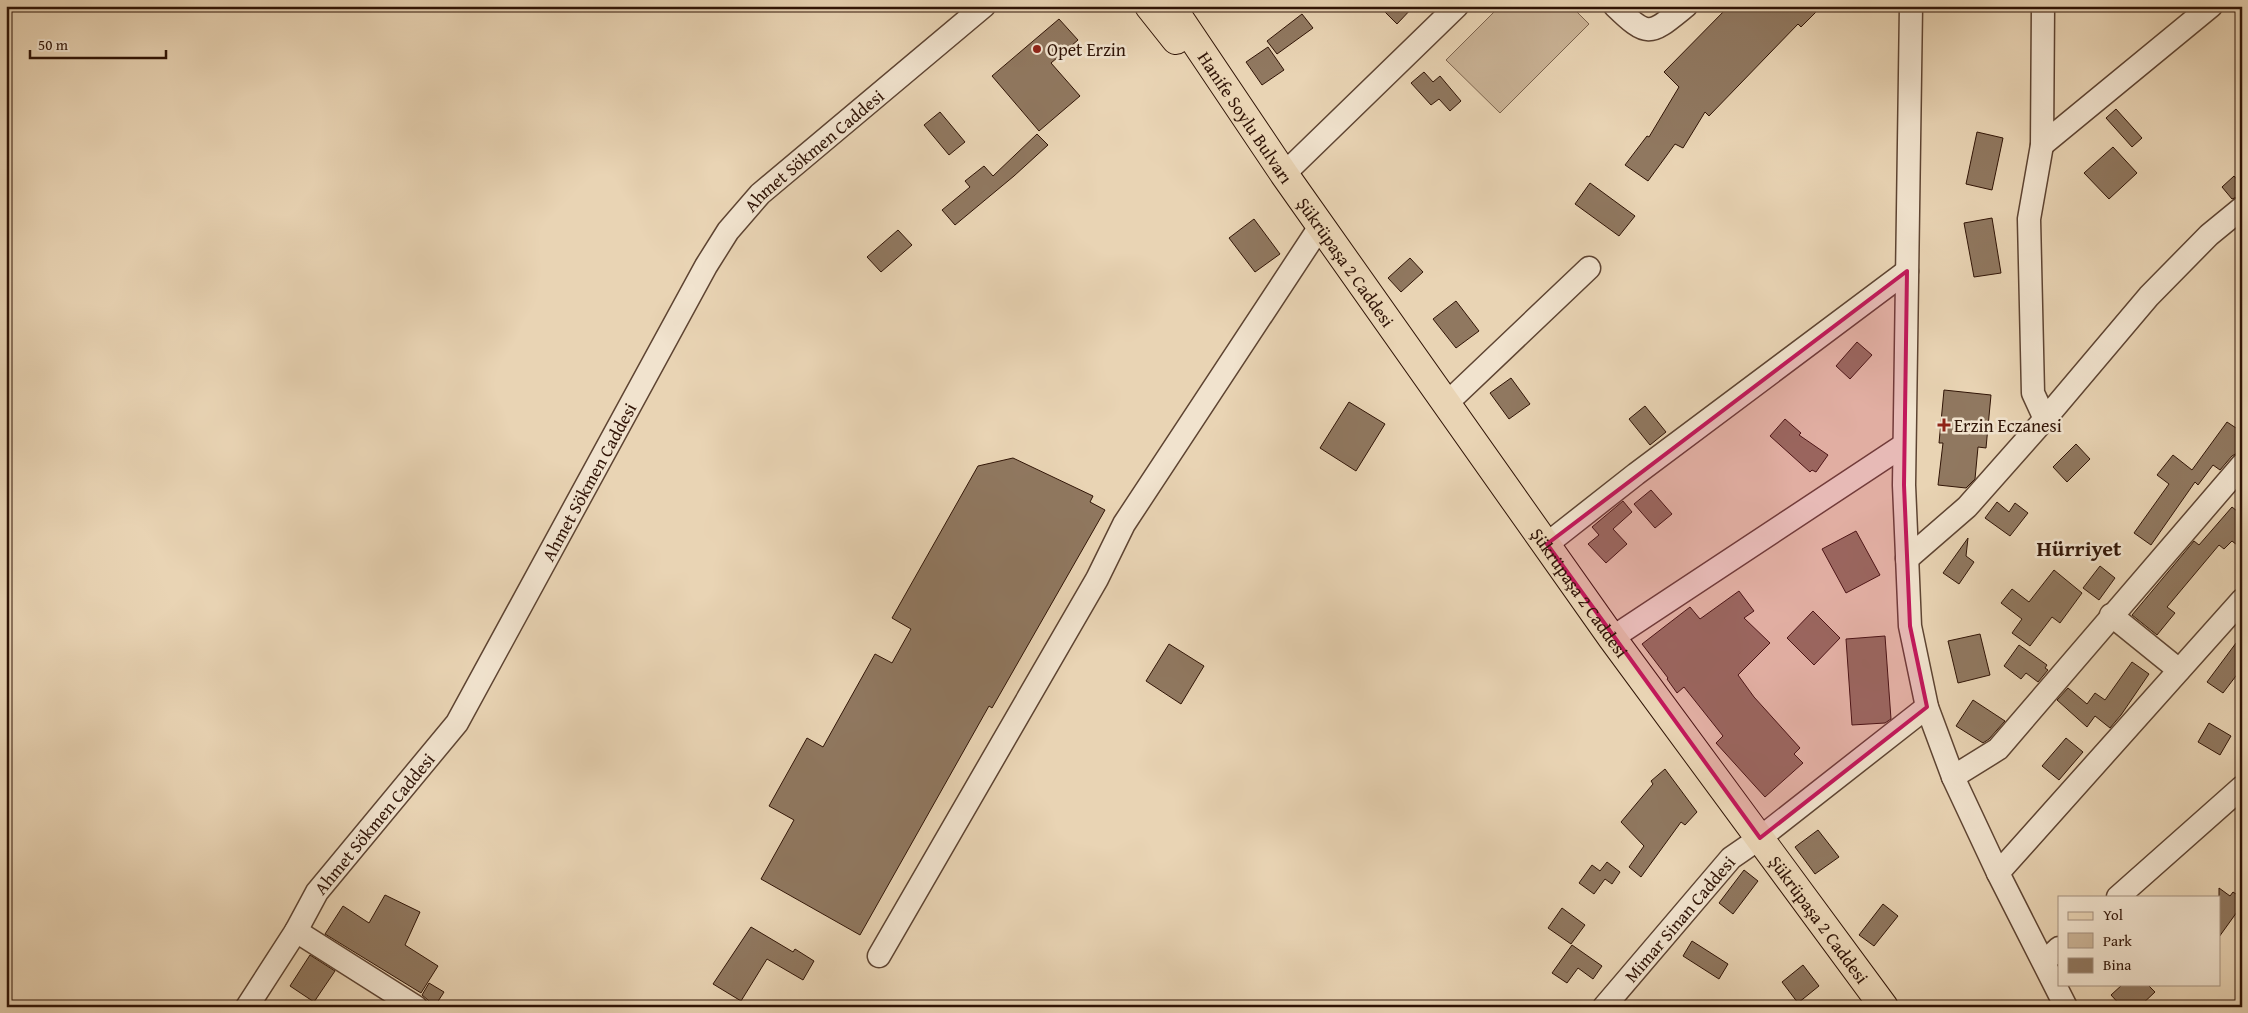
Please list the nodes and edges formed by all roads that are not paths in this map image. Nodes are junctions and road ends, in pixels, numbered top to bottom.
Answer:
1 (984, 6) edge
2 (1149, 6) edge
3 (1171, 6) edge
4 (1457, 6) edge
5 (1615, 6) edge
6 (1686, 6) edge
7 (1911, 6) edge
8 (2043, 6) edge
9 (2212, 6) edge
10 (2042, 145) junction
11 (1284, 174) junction
12 (2242, 208) edge
13 (1321, 225) junction
14 (1589, 268) dead end
15 (1907, 271) junction
16 (1447, 403) junction
17 (2045, 419) junction
18 (1904, 446) junction
19 (2242, 464) edge
20 (1547, 544) junction
21 (1907, 559) junction
22 (2242, 600) edge
23 (2111, 615) junction
24 (1612, 638) junction
25 (2179, 670) junction
26 (1927, 707) junction
27 (1953, 777) junction
28 (2242, 787) edge
29 (1760, 838) junction
30 (1998, 873) junction
31 (2119, 896) edge
32 (296, 932) junction
33 (2052, 955) edge
34 (879, 956) dead end
35 (2058, 977) edge
36 (2060, 986) edge
37 (1882, 1006) edge
38 (247, 1007) edge
39 (416, 1007) edge
40 (1604, 1007) edge
41 (2066, 1007) edge

1 - 32 street, Ahmet Sökmen Caddesi
2 - 11 main road, Hanife Soylu Bulvarı
3 - 11 main road, Hanife Soylu Bulvarı
4 - 11 street
5 - 6 street
7 - 15 street
8 - 10 street
9 - 10 street
10 - 17 street
11 - 13 main road, Şükrüpaşa 2 Caddesi
12 - 17 street
13 - 16 main road, Şükrüpaşa 2 Caddesi
13 - 34 street
14 - 16 street
15 - 18 street
15 - 20 street
16 - 20 main road, Şükrüpaşa 2 Caddesi
17 - 21 street
18 - 21 street
18 - 24 street
19 - 23 street
20 - 24 main road, Şükrüpaşa 2 Caddesi
21 - 26 street
22 - 25 street
23 - 25 street
23 - 27 street
24 - 29 main road, Şükrüpaşa 2 Caddesi
25 - 30 street
26 - 27 street
26 - 29 street, Mimar Sinan Caddesi
27 - 30 street
28 - 31 street
29 - 37 main road, Şükrüpaşa 2 Caddesi
29 - 40 street, Mimar Sinan Caddesi
30 - 33 street
32 - 38 street, Ahmet Sökmen Caddesi
32 - 39 street
33 - 35 street
36 - 41 street

